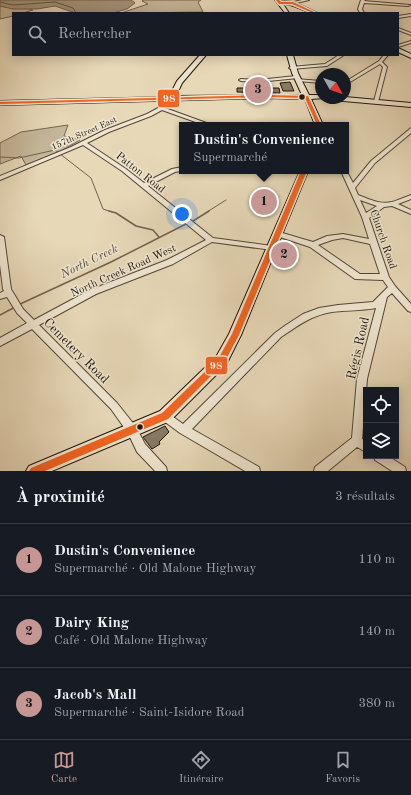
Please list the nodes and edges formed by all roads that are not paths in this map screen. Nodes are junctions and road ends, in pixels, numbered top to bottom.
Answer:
1 (307, 0) edge
2 (405, 0) edge
3 (291, 1) edge
4 (363, 1) edge
5 (278, 2) edge
6 (408, 5) junction
7 (411, 10) edge
8 (286, 12) edge
9 (313, 12) edge
10 (361, 12) edge
11 (411, 15) edge
12 (399, 17) edge
13 (399, 29) edge
14 (411, 34) edge
15 (411, 42) edge
16 (399, 46) edge
17 (399, 50) edge
18 (202, 56) edge
19 (290, 56) edge
20 (340, 56) edge
21 (385, 56) edge
22 (411, 56) edge
23 (380, 62) junction
24 (291, 68) junction
25 (297, 78) junction
26 (241, 80) dead end
27 (351, 80) edge
28 (315, 81) edge
29 (307, 97) junction
30 (315, 97) edge
31 (172, 98) junction
32 (351, 99) edge
33 (376, 101) junction
34 (0, 104) edge
35 (411, 105) edge
36 (162, 108) junction
37 (201, 122) edge
38 (319, 122) edge
39 (411, 130) edge
40 (84, 143) junction
41 (179, 169) edge
42 (303, 174) edge
43 (344, 174) edge
44 (0, 178) edge
45 (143, 186) junction
46 (352, 188) junction
47 (356, 196) junction
48 (411, 197) edge
49 (393, 204) junction
50 (381, 206) junction
51 (411, 212) edge
52 (365, 217) junction
53 (279, 234) junction
54 (211, 240) junction
55 (1, 242) edge
56 (373, 242) junction
57 (313, 245) junction
58 (272, 248) junction
59 (385, 277) junction
60 (392, 288) junction
61 (4, 295) edge
62 (383, 296) junction
63 (411, 309) edge
64 (32, 325) junction
65 (0, 342) edge
66 (165, 416) junction
67 (132, 430) junction
68 (184, 430) junction
69 (362, 444) edge
70 (383, 459) edge
71 (34, 471) edge
72 (162, 471) edge
73 (255, 471) edge
74 (319, 471) edge
75 (401, 471) edge

1 - 3 street
2 - 6 street
3 - 5 street
3 - 9 street
4 - 6 street
4 - 10 street
5 - 8 street
6 - 7 street
11 - 12 street
13 - 14 street
15 - 16 street
17 - 22 street
18 - 31 street
19 - 24 street
20 - 24 street
21 - 23 street
23 - 27 street
23 - 33 street
24 - 25 street
25 - 26 street
25 - 28 street
25 - 29 street
29 - 30 street
29 - 31 street
29 - 38 street
31 - 34 street
31 - 36 street, 157th Street East
32 - 33 street
33 - 35 street
36 - 37 street
36 - 40 street, 157th Street East
39 - 46 street
40 - 44 street, 157th Street East
40 - 45 street, Patton Road
41 - 45 street
42 - 53 street
43 - 46 street, Church Road
45 - 54 street, Patton Road
46 - 47 street, Church Road
47 - 50 street
47 - 52 street, Church Road
48 - 49 street
49 - 50 street
49 - 51 street
50 - 52 street
52 - 56 street, Church Road
53 - 57 street
53 - 58 street
54 - 58 street
54 - 64 street, North Creek Road West
55 - 61 street, Cemetery Road
56 - 57 street
56 - 59 street, Church Road
57 - 59 street
58 - 66 street
59 - 60 street, Church Road
60 - 62 street
60 - 63 street, Church Road
61 - 64 street, Cemetery Road
62 - 68 street
62 - 69 street, Régis Road
64 - 65 street, North Creek Road West
64 - 67 street, Cemetery Road
66 - 67 street
66 - 68 street
67 - 71 street
67 - 72 street, Cemetery Road
68 - 73 street
69 - 74 street
70 - 75 street

